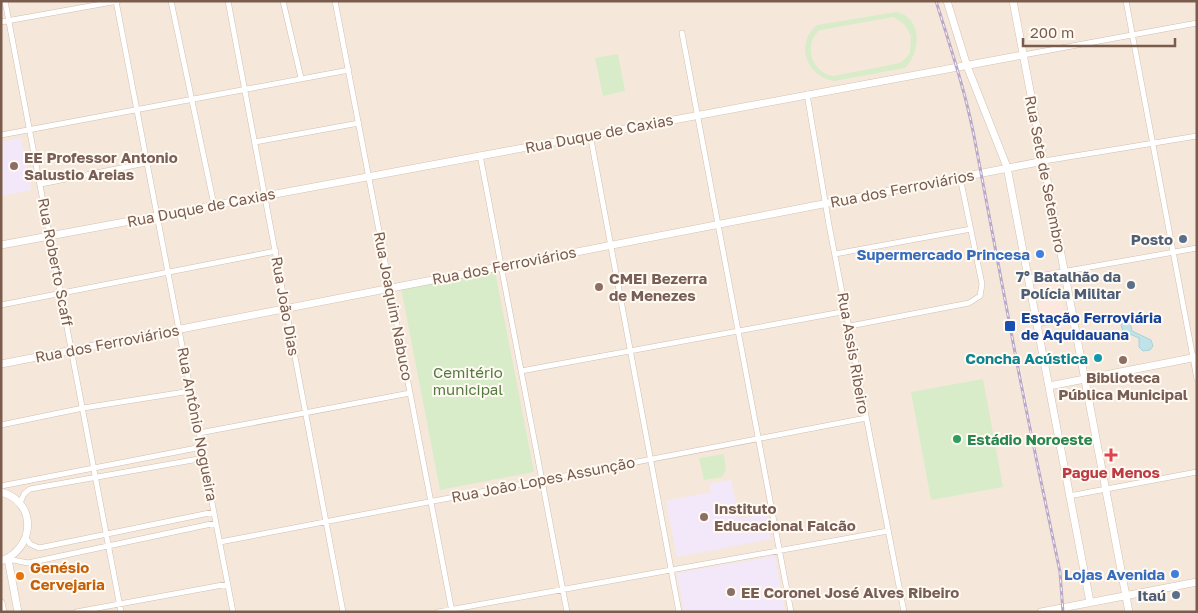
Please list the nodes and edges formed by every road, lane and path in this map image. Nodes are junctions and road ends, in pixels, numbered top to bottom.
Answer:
1 (5, 1) edge
2 (117, 1) edge
3 (171, 1) edge
4 (228, 1) edge
5 (283, 1) edge
6 (335, 1) edge
7 (947, 1) edge
8 (1013, 1) edge
9 (1126, 1) edge
10 (9, 21) junction
11 (1, 22) edge
12 (1197, 23) edge
13 (682, 33) dead end
14 (1132, 35) junction
15 (1023, 55) junction
16 (967, 66) junction
17 (349, 70) junction
18 (301, 78) junction
19 (244, 88) junction
20 (807, 94) junction
21 (193, 98) junction
22 (136, 108) junction
23 (698, 114) junction
24 (359, 123) junction
25 (30, 130) junction
26 (590, 134) junction
27 (1, 135) edge
28 (1197, 136) edge
29 (255, 142) junction
30 (1153, 144) junction
31 (480, 156) junction
32 (1044, 161) junction
33 (146, 163) junction
34 (1007, 167) junction
35 (369, 176) junction
36 (960, 177) junction
37 (41, 184) junction
38 (265, 195) junction
39 (826, 203) junction
40 (214, 205) junction
41 (156, 216) junction
42 (718, 224) junction
43 (971, 229) junction
44 (51, 236) junction
45 (610, 244) junction
46 (1, 245) edge
47 (1197, 248) edge
48 (276, 251) junction
49 (1173, 252) junction
50 (835, 254) junction
51 (501, 266) junction
52 (168, 272) junction
53 (1065, 272) junction
54 (1028, 278) junction
55 (390, 287) junction
56 (62, 293) junction
57 (1, 304) edge
58 (286, 308) junction
59 (847, 311) junction
60 (1074, 316) junction
61 (1037, 324) junction
62 (850, 326) junction
63 (179, 328) junction
64 (738, 331) junction
65 (72, 350) junction
66 (630, 351) junction
67 (1195, 358) edge
68 (1, 364) edge
69 (521, 371) junction
70 (1085, 378) junction
71 (1197, 379) edge
72 (1049, 386) junction
73 (191, 390) junction
74 (410, 393) junction
75 (83, 408) junction
76 (306, 414) junction
77 (866, 418) junction
78 (1, 425) edge
79 (199, 432) junction
80 (759, 438) junction
81 (202, 447) junction
82 (204, 458) junction
83 (651, 459) junction
84 (94, 467) junction
85 (1197, 472) edge
86 (96, 477) junction
87 (542, 480) junction
88 (1, 486) edge
89 (1106, 489) junction
90 (1, 492) edge
91 (1069, 496) junction
92 (431, 500) junction
93 (20, 503) junction
94 (214, 512) junction
95 (326, 521) junction
96 (216, 523) junction
97 (888, 531) junction
98 (106, 534) junction
99 (26, 538) junction
100 (220, 542) junction
101 (108, 546) junction
102 (780, 551) junction
103 (5, 560) edge
104 (672, 570) junction
105 (1197, 582) edge
106 (228, 584) junction
107 (562, 590) junction
108 (1126, 595) junction
109 (1090, 602) junction
110 (1, 603) edge
111 (119, 604) junction
112 (1066, 609) edge
113 (452, 611) edge
114 (3, 612) edge
115 (18, 612) edge
116 (76, 612) edge
117 (121, 612) edge
118 (233, 612) edge
119 (343, 612) edge
120 (438, 612) edge
121 (567, 612) edge
122 (679, 612) edge
123 (791, 612) edge
124 (904, 612) edge
125 (1041, 612) edge
126 (1129, 612) edge

1 - 10 street, Rua Roberto Scaff
2 - 10 street
2 - 22 street, Rua Antônio Nogueira
3 - 21 street
4 - 19 street, Rua João Dias
5 - 18 street
6 - 17 street, Rua Joaquim Nabuco
7 - 16 main road
8 - 15 main road, Rua Sete de Setembro
9 - 14 street
10 - 11 street
10 - 25 street, Rua Roberto Scaff
12 - 14 street, Rua Duque de Caxias
13 - 23 street
14 - 15 street, Rua Duque de Caxias
14 - 30 street
15 - 16 main road, Rua Duque de Caxias
15 - 32 main road, Rua Sete de Setembro
16 - 20 main road, Rua Duque de Caxias
16 - 34 main road
17 - 18 street
17 - 24 street, Rua Joaquim Nabuco
18 - 19 street
19 - 21 street
19 - 29 street, Rua João Dias
20 - 23 main road, Rua Duque de Caxias
20 - 39 street, Rua Assis Ribeiro
21 - 22 street
21 - 40 street
22 - 25 street
22 - 33 street, Rua Antônio Nogueira
23 - 26 main road, Rua Duque de Caxias
23 - 42 street
24 - 29 street
24 - 35 street, Rua Joaquim Nabuco
25 - 27 street
25 - 37 street, Rua Roberto Scaff
26 - 31 main road, Rua Duque de Caxias
26 - 45 street
28 - 30 street
29 - 38 street, Rua João Dias
30 - 32 street
30 - 49 street
31 - 35 main road, Rua Duque de Caxias
31 - 51 street
32 - 34 main road, Rua dos Ferroviários
32 - 53 main road, Rua Sete de Setembro
33 - 37 street
33 - 41 street, Rua Antônio Nogueira
34 - 36 main road, Rua dos Ferroviários
34 - 54 main road
35 - 38 main road, Rua Duque de Caxias
35 - 55 street, Rua Joaquim Nabuco
36 - 39 main road, Rua dos Ferroviários
36 - 43 street
37 - 44 street, Rua Roberto Scaff
38 - 40 main road, Rua Duque de Caxias
38 - 48 street, Rua João Dias
39 - 42 main road, Rua dos Ferroviários
39 - 50 street, Rua Assis Ribeiro
40 - 41 main road, Rua Duque de Caxias
41 - 44 main road, Rua Duque de Caxias
41 - 52 street, Rua Antônio Nogueira
42 - 45 main road, Rua dos Ferroviários
42 - 64 street
43 - 50 street
43 - 62 street
44 - 46 main road, Rua Duque de Caxias
44 - 56 street, Rua Roberto Scaff
45 - 51 main road, Rua dos Ferroviários
45 - 66 street
47 - 49 street
48 - 52 street
48 - 58 street, Rua João Dias
49 - 53 street
49 - 67 street
50 - 59 street, Rua Assis Ribeiro
51 - 55 main road, Rua dos Ferroviários
51 - 69 street
52 - 56 street
52 - 63 street, Rua Antônio Nogueira
53 - 54 street
53 - 60 main road, Rua Sete de Setembro
54 - 61 main road
55 - 58 main road, Rua dos Ferroviários
55 - 74 street, Rua Joaquim Nabuco
56 - 57 street
56 - 65 street, Rua Roberto Scaff
58 - 63 main road, Rua dos Ferroviários
58 - 76 street, Rua João Dias
59 - 62 street, Rua Assis Ribeiro
59 - 64 street
60 - 61 street
60 - 70 main road, Rua Sete de Setembro
61 - 72 main road
62 - 77 street, Rua Assis Ribeiro
63 - 65 main road, Rua dos Ferroviários
63 - 73 street, Rua Antônio Nogueira
64 - 66 street
64 - 80 street
65 - 68 main road, Rua dos Ferroviários
65 - 75 street, Rua Roberto Scaff
66 - 69 street
66 - 83 street
67 - 70 main road
67 - 71 street
69 - 87 street
70 - 72 main road
70 - 89 main road, Rua Sete de Setembro
72 - 91 main road
73 - 75 street
73 - 79 street, Rua Antônio Nogueira
74 - 76 street
74 - 92 street, Rua Joaquim Nabuco
75 - 78 street
75 - 84 street, Rua Roberto Scaff
76 - 79 street
76 - 95 street, Rua João Dias
77 - 80 street, Rua João Lopes Assunção
77 - 97 street, Rua Assis Ribeiro
79 - 81 street, Rua Antônio Nogueira
80 - 83 street, Rua João Lopes Assunção
80 - 102 street
81 - 82 street, Rua Antônio Nogueira
81 - 84 street
82 - 86 street
82 - 94 street, Rua Antônio Nogueira
83 - 87 street, Rua João Lopes Assunção
83 - 104 street
84 - 86 street, Rua Roberto Scaff
84 - 88 street
85 - 89 street
86 - 93 street
86 - 98 street, Rua Roberto Scaff
87 - 92 street, Rua João Lopes Assunção
87 - 107 street
89 - 91 street
89 - 108 main road, Rua Sete de Setembro
90 - 93 main road
91 - 109 main road
92 - 95 street, Rua João Lopes Assunção
92 - 113 street, Rua Joaquim Nabuco
93 - 99 main road
94 - 96 street, Rua Antônio Nogueira
94 - 98 street
95 - 100 street, Rua João Lopes Assunção
95 - 119 street, Rua João Dias
96 - 100 street, Rua Antônio Nogueira
96 - 101 street
97 - 102 street
97 - 124 street, Rua Assis Ribeiro
98 - 99 street
98 - 101 street, Rua Roberto Scaff
99 - 103 main road
100 - 106 street, Rua Antônio Nogueira
101 - 103 street
101 - 111 street, Rua Roberto Scaff
102 - 104 street
102 - 123 street
103 - 115 main road
104 - 107 street
104 - 122 street
105 - 108 main road
106 - 111 street
106 - 118 street, Rua Antônio Nogueira
107 - 113 street
107 - 121 street
108 - 109 main road
108 - 126 main road, Rua Sete de Setembro
109 - 112 main road
110 - 114 main road
111 - 116 street
111 - 117 street, Rua Roberto Scaff
112 - 125 main road
113 - 120 street

